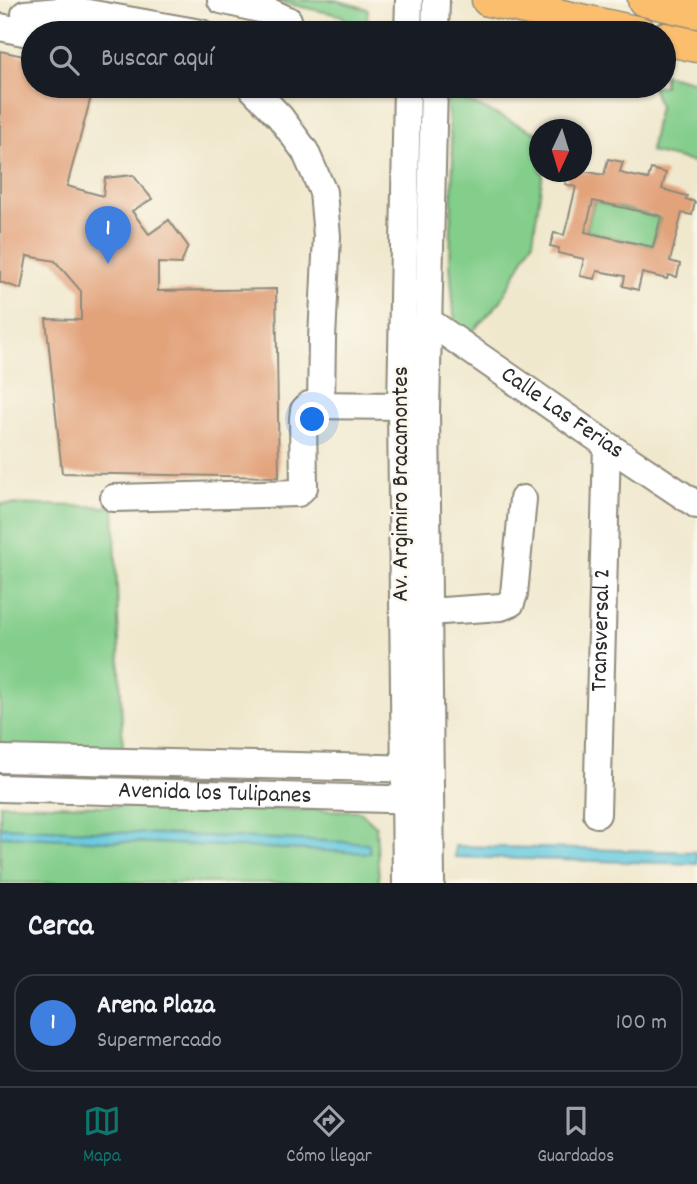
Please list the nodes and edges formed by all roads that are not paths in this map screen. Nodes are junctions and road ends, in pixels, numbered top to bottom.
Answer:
1 (221, 0) edge
2 (408, 0) edge
3 (436, 0) edge
4 (488, 0) edge
5 (656, 1) edge
6 (72, 5) edge
7 (697, 12) edge
8 (21, 21) edge
9 (146, 21) edge
10 (288, 21) edge
11 (408, 21) edge
12 (435, 21) edge
13 (585, 21) edge
14 (676, 41) edge
15 (697, 46) edge
16 (262, 98) edge
17 (407, 98) edge
18 (434, 98) edge
19 (427, 320) junction
20 (321, 404) junction
21 (401, 406) junction
22 (607, 445) junction
23 (114, 499) dead end
24 (523, 499) dead end
25 (697, 505) edge
26 (428, 612) junction
27 (0, 759) edge
28 (417, 769) junction
29 (0, 788) edge
30 (417, 800) junction
31 (597, 814) dead end
32 (406, 883) edge
33 (431, 883) edge

1 - 10 street
2 - 11 street
3 - 12 street
4 - 13 main road
5 - 7 main road
6 - 8 street
6 - 9 street
14 - 15 main road
16 - 20 street
17 - 21 street, Av. Argimiro Bracamontes
18 - 19 street
19 - 22 street, Calle Las Ferias
19 - 26 street
20 - 21 street
20 - 23 street
21 - 28 street, Av. Argimiro Bracamontes
22 - 25 street, Calle Las Ferias
22 - 31 street, Transversal 2
24 - 26 street
26 - 28 street
27 - 28 street, Avenida los Tulipanes
28 - 30 street
29 - 30 street, Avenida los Tulipanes
30 - 32 street
30 - 33 street

